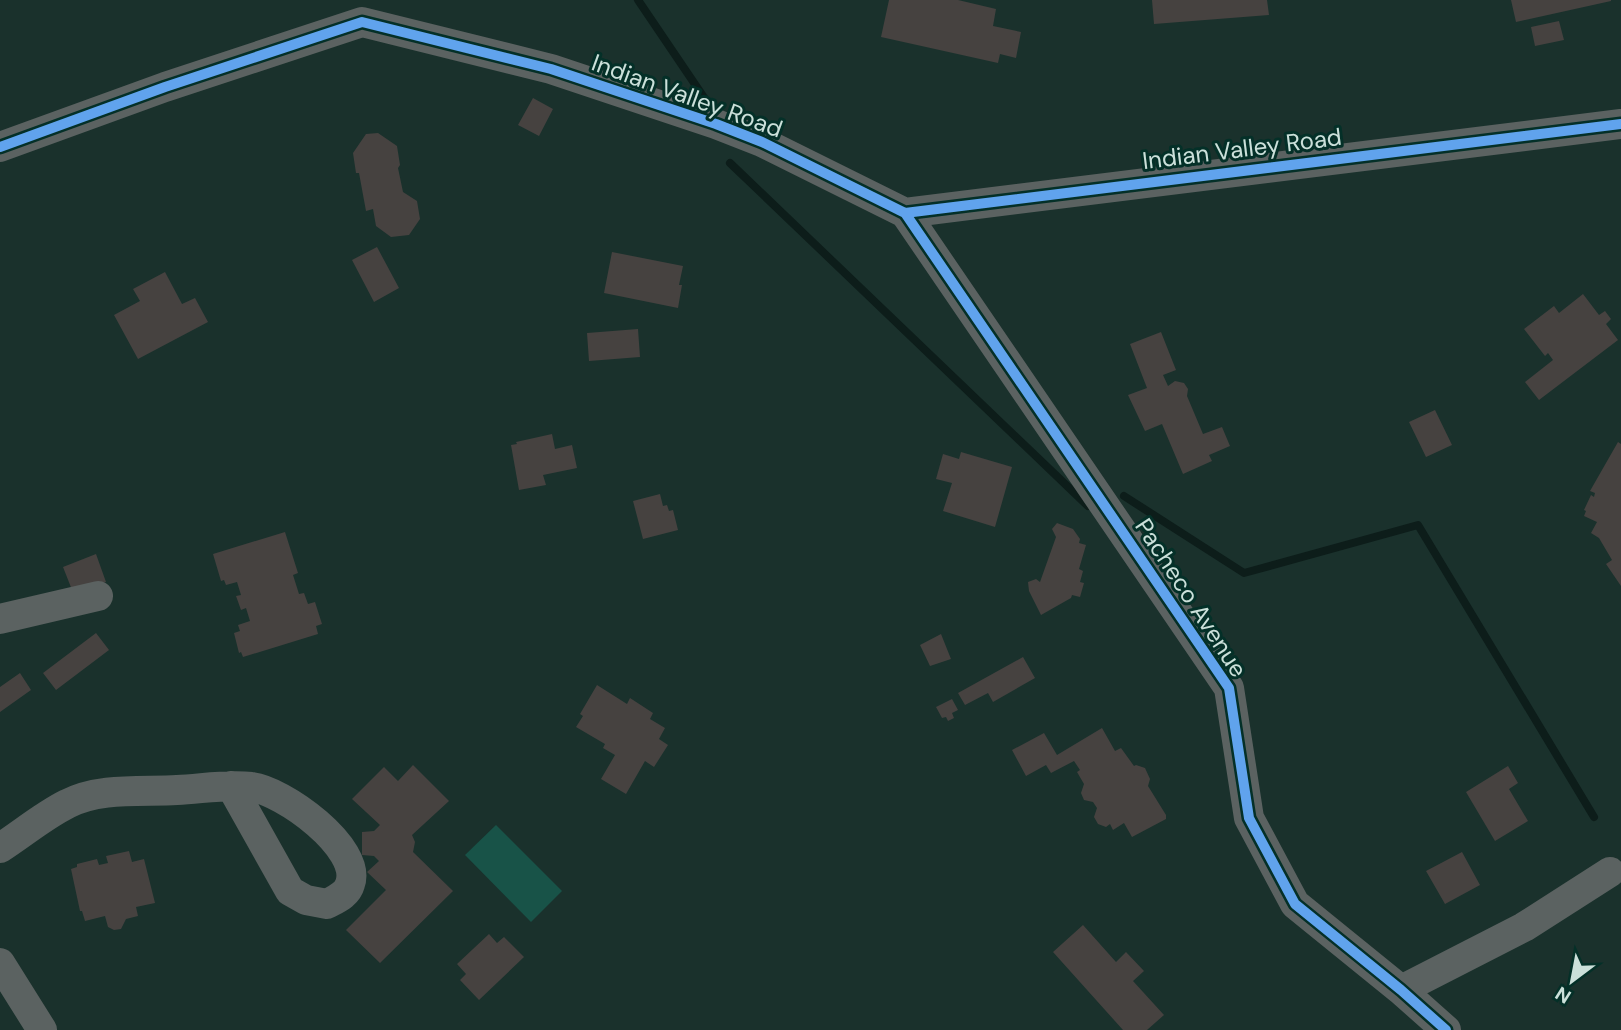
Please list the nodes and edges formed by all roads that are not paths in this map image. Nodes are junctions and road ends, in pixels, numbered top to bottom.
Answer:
1 (1621, 124) edge
2 (0, 147) edge
3 (905, 213) junction
4 (99, 596) dead end
5 (0, 619) edge
6 (231, 786) dead end
7 (0, 848) edge
8 (1610, 872) dead end
9 (0, 963) edge
10 (1401, 990) junction
11 (43, 1030) edge
12 (1446, 1030) edge

1 - 3 street, Indian Valley Road
2 - 3 street, Indian Valley Road
3 - 10 street, Pacheco Avenue
4 - 5 street
6 - 7 street
8 - 10 street
9 - 11 street
10 - 12 street, Pacheco Avenue

